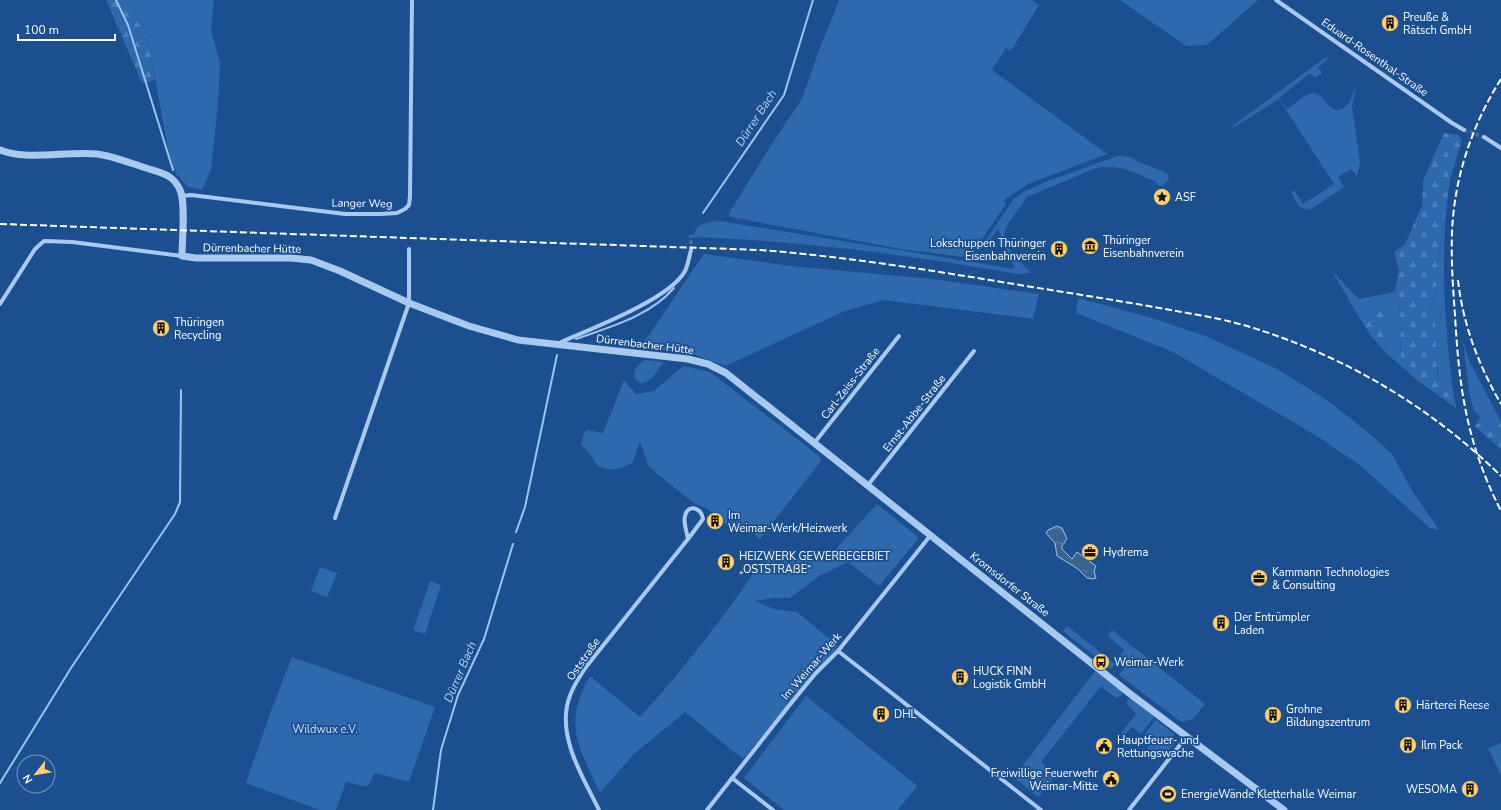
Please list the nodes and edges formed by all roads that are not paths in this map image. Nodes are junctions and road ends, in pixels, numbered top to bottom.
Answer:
1 (412, 0) edge
2 (1276, 0) edge
3 (1464, 130) tunnel mouth
4 (1484, 137) tunnel mouth
5 (1501, 148) edge
6 (0, 150) edge
7 (182, 196) junction
8 (409, 249) dead end
9 (691, 250) tunnel mouth
10 (182, 256) junction
11 (409, 303) junction
12 (0, 304) edge
13 (899, 336) dead end
14 (559, 345) junction
15 (974, 351) dead end
16 (726, 373) joint
17 (815, 442) junction
18 (868, 485) junction
19 (335, 518) dead end
20 (930, 536) junction
21 (688, 539) junction
22 (838, 650) junction
23 (1187, 736) junction
24 (732, 778) junction
25 (599, 810) edge
26 (707, 810) edge
27 (773, 810) edge
28 (1041, 810) edge
29 (1129, 810) edge
30 (1284, 810) edge

1 - 7 street, Langer Weg
2 - 3 street, Eduard-Rosenthal-Straße
4 - 5 street
6 - 7 street
7 - 10 street
8 - 11 street
9 - 14 street, Dürrenbacher Hütte
10 - 11 street, Dürrenbacher Hütte
10 - 12 street, Dürrenbacher Hütte
11 - 14 street, Dürrenbacher Hütte
11 - 19 street
13 - 17 street, Carl-Zeiss-Straße
14 - 16 street, Dürrenbacher Hütte
15 - 18 street, Ernst-Abbe-Straße
16 - 17 street, Kromsdorfer Straße
17 - 18 street, Kromsdorfer Straße
18 - 20 street, Kromsdorfer Straße
20 - 22 street, Im Weimar-Werk
20 - 23 street, Kromsdorfer Straße
21 - 21 street, Oststraße
21 - 25 street, Oststraße
22 - 24 street, Im Weimar-Werk
22 - 28 street
23 - 29 street
23 - 30 street, Kromsdorfer Straße
24 - 26 street, Im Weimar-Werk
24 - 27 street

